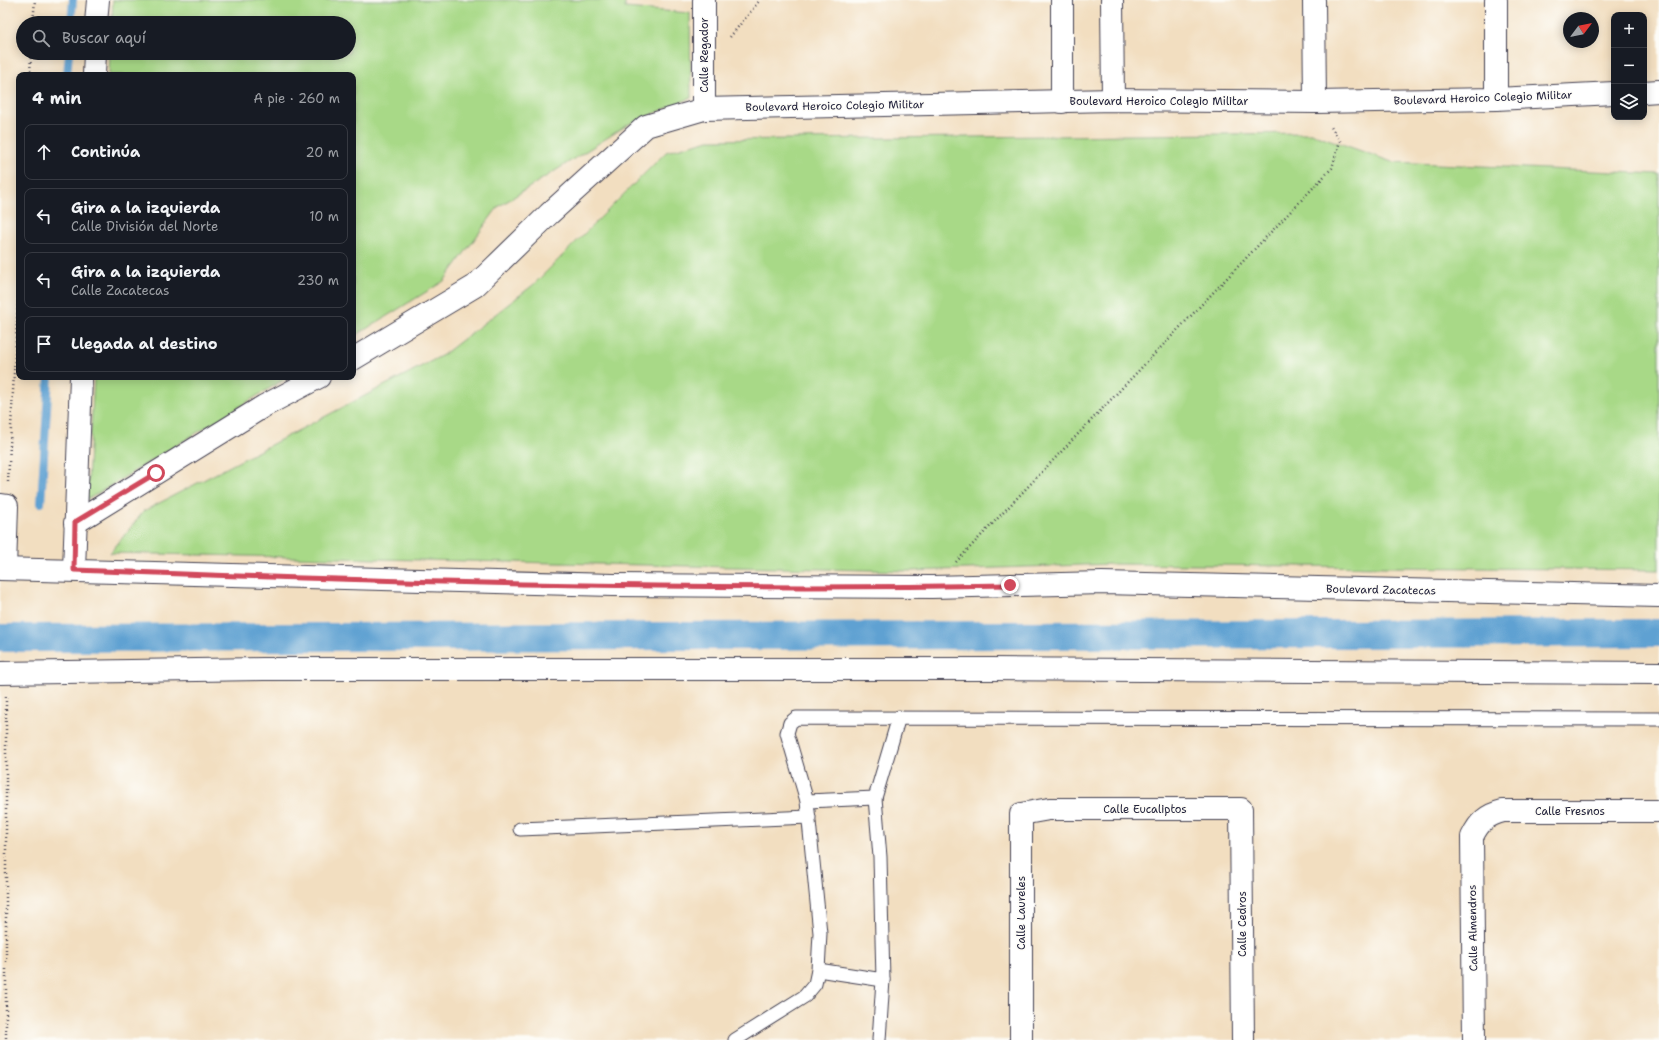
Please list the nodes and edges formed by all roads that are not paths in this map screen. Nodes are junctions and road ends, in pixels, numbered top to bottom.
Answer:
1 (98, 0) edge
2 (704, 0) edge
3 (1062, 0) edge
4 (1112, 0) edge
5 (1314, 0) edge
6 (1496, 0) edge
7 (97, 16) edge
8 (95, 60) edge
9 (94, 72) edge
10 (1659, 91) edge
11 (1647, 92) edge
12 (1611, 93) edge
13 (1496, 99) junction
14 (1113, 100) junction
15 (1062, 102) junction
16 (1315, 102) junction
17 (704, 109) junction
18 (356, 357) edge
19 (81, 380) edge
20 (313, 380) edge
21 (4, 505) edge
22 (75, 522) junction
23 (3, 569) edge
24 (74, 570) junction
25 (1659, 596) edge
26 (3, 672) edge
27 (1659, 673) edge
28 (899, 717) junction
29 (1659, 718) edge
30 (875, 798) junction
31 (807, 801) junction
32 (1050, 809) joint
33 (1241, 809) joint
34 (1659, 811) edge
35 (808, 817) junction
36 (1483, 820) joint
37 (520, 829) dead end
38 (818, 970) junction
39 (883, 980) junction
40 (735, 1040) edge
41 (879, 1040) edge
42 (1022, 1040) edge
43 (1243, 1040) edge
44 (1474, 1040) edge

1 - 7 street
2 - 17 street, Calle Regador
3 - 15 street
4 - 14 street
5 - 16 street
6 - 13 street
8 - 9 street
10 - 11 street
12 - 13 street, Boulevard Heroico Colegio Militar
13 - 16 street, Boulevard Heroico Colegio Militar
14 - 15 street, Boulevard Heroico Colegio Militar
14 - 16 street, Boulevard Heroico Colegio Militar
15 - 17 street, Boulevard Heroico Colegio Militar
17 - 18 street, Boulevard Heroico Colegio Militar
19 - 22 street
20 - 22 street
21 - 23 street
22 - 24 street
23 - 24 street, Boulevard Zacatecas
24 - 25 street, Boulevard Zacatecas
26 - 27 street
28 - 29 lane
28 - 30 lane
28 - 31 lane
30 - 31 lane
30 - 39 lane
31 - 35 lane
32 - 33 street, Calle Eucaliptos
32 - 42 street, Calle Laureles
33 - 43 street, Calle Cedros
34 - 36 street, Calle Fresnos
35 - 37 lane
35 - 38 lane
36 - 44 street, Calle Almendros
38 - 39 lane
38 - 40 lane
39 - 41 lane

